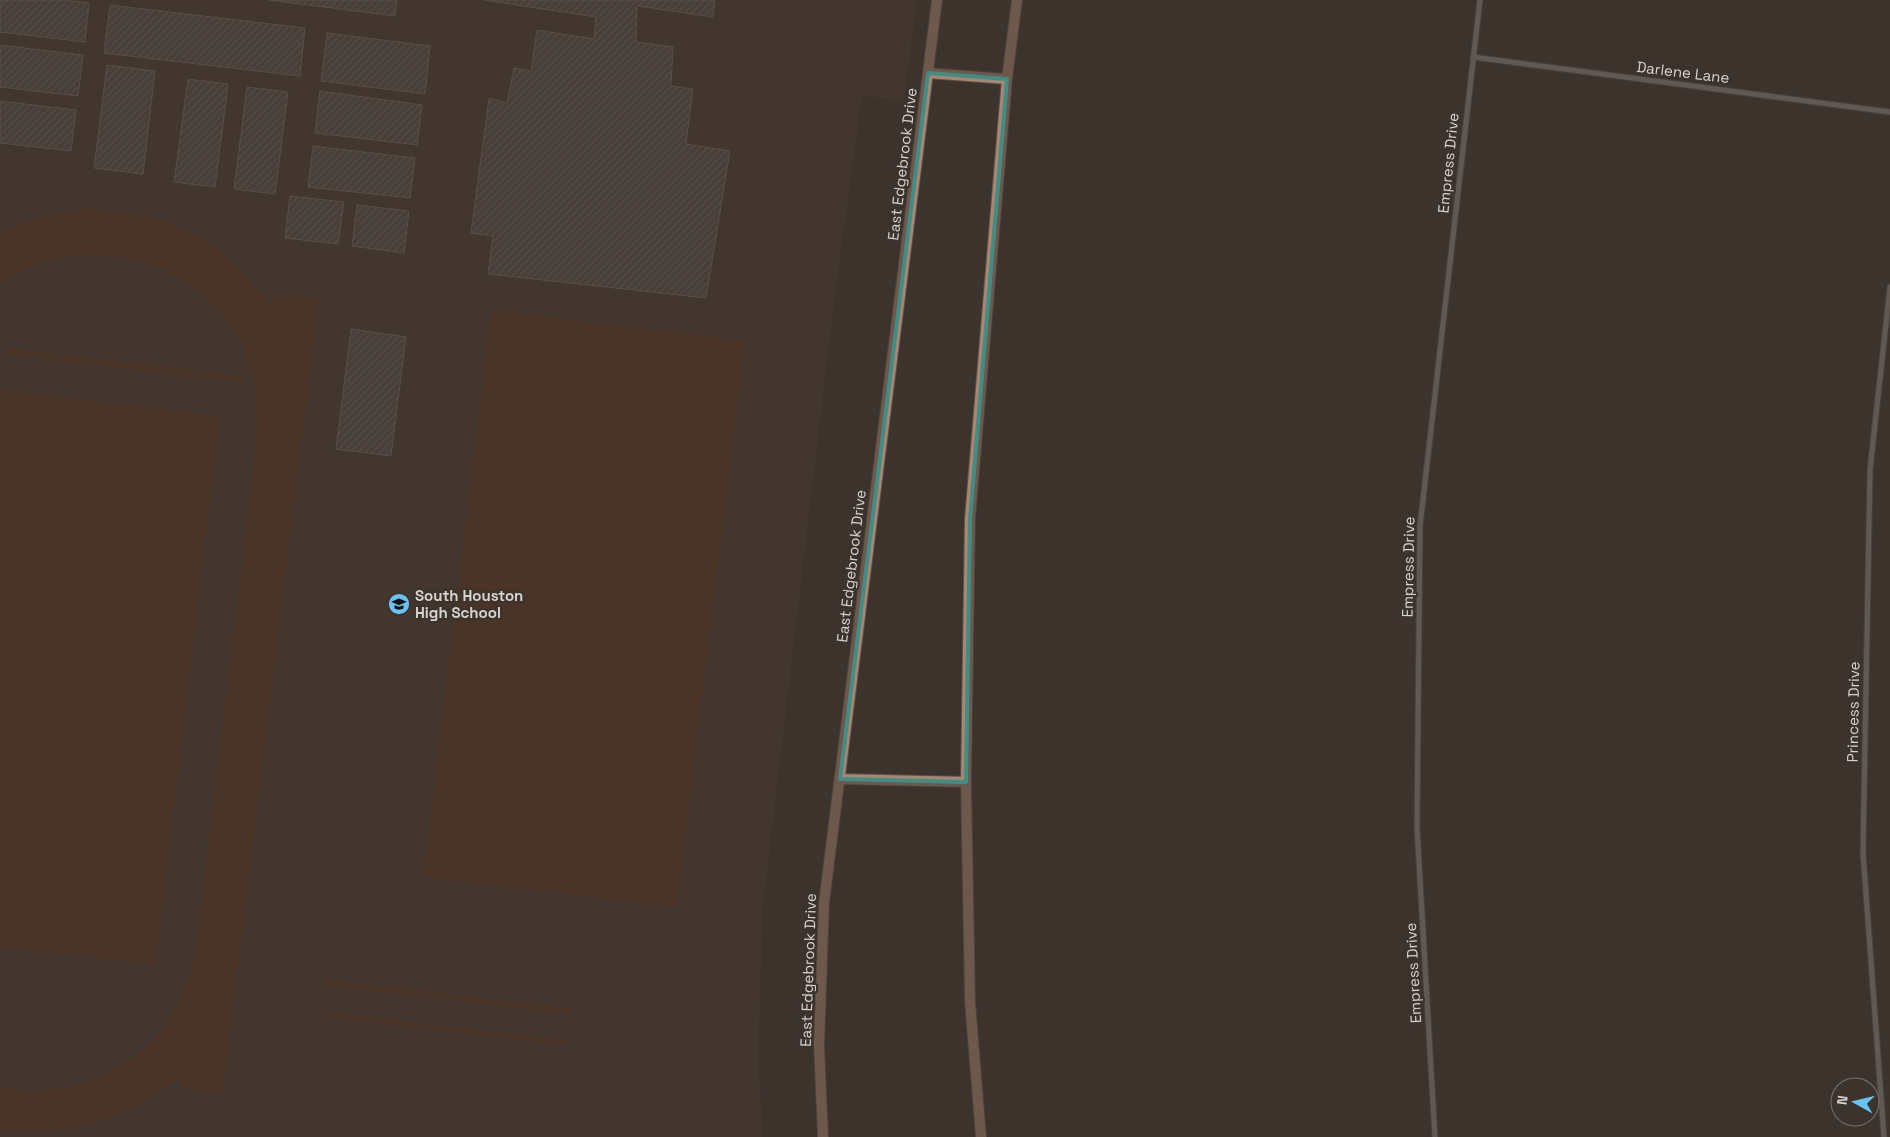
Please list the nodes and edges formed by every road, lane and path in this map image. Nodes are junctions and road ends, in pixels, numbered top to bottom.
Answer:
1 (937, 0) edge
2 (1017, 0) edge
3 (1480, 0) edge
4 (1473, 57) junction
5 (928, 73) junction
6 (1008, 79) junction
7 (1890, 112) edge
8 (1890, 287) edge
9 (840, 779) junction
10 (966, 782) junction
11 (823, 1137) edge
12 (981, 1137) edge
13 (1436, 1137) edge
14 (1884, 1137) edge

1 - 5 main road, East Edgebrook Drive
2 - 6 main road
3 - 4 street, Empress Drive
4 - 7 street, Darlene Lane
4 - 13 street, Empress Drive
5 - 6 main road
5 - 9 main road, East Edgebrook Drive
6 - 10 main road
8 - 14 street, Princess Drive
9 - 10 main road
9 - 11 main road, East Edgebrook Drive
10 - 12 main road

